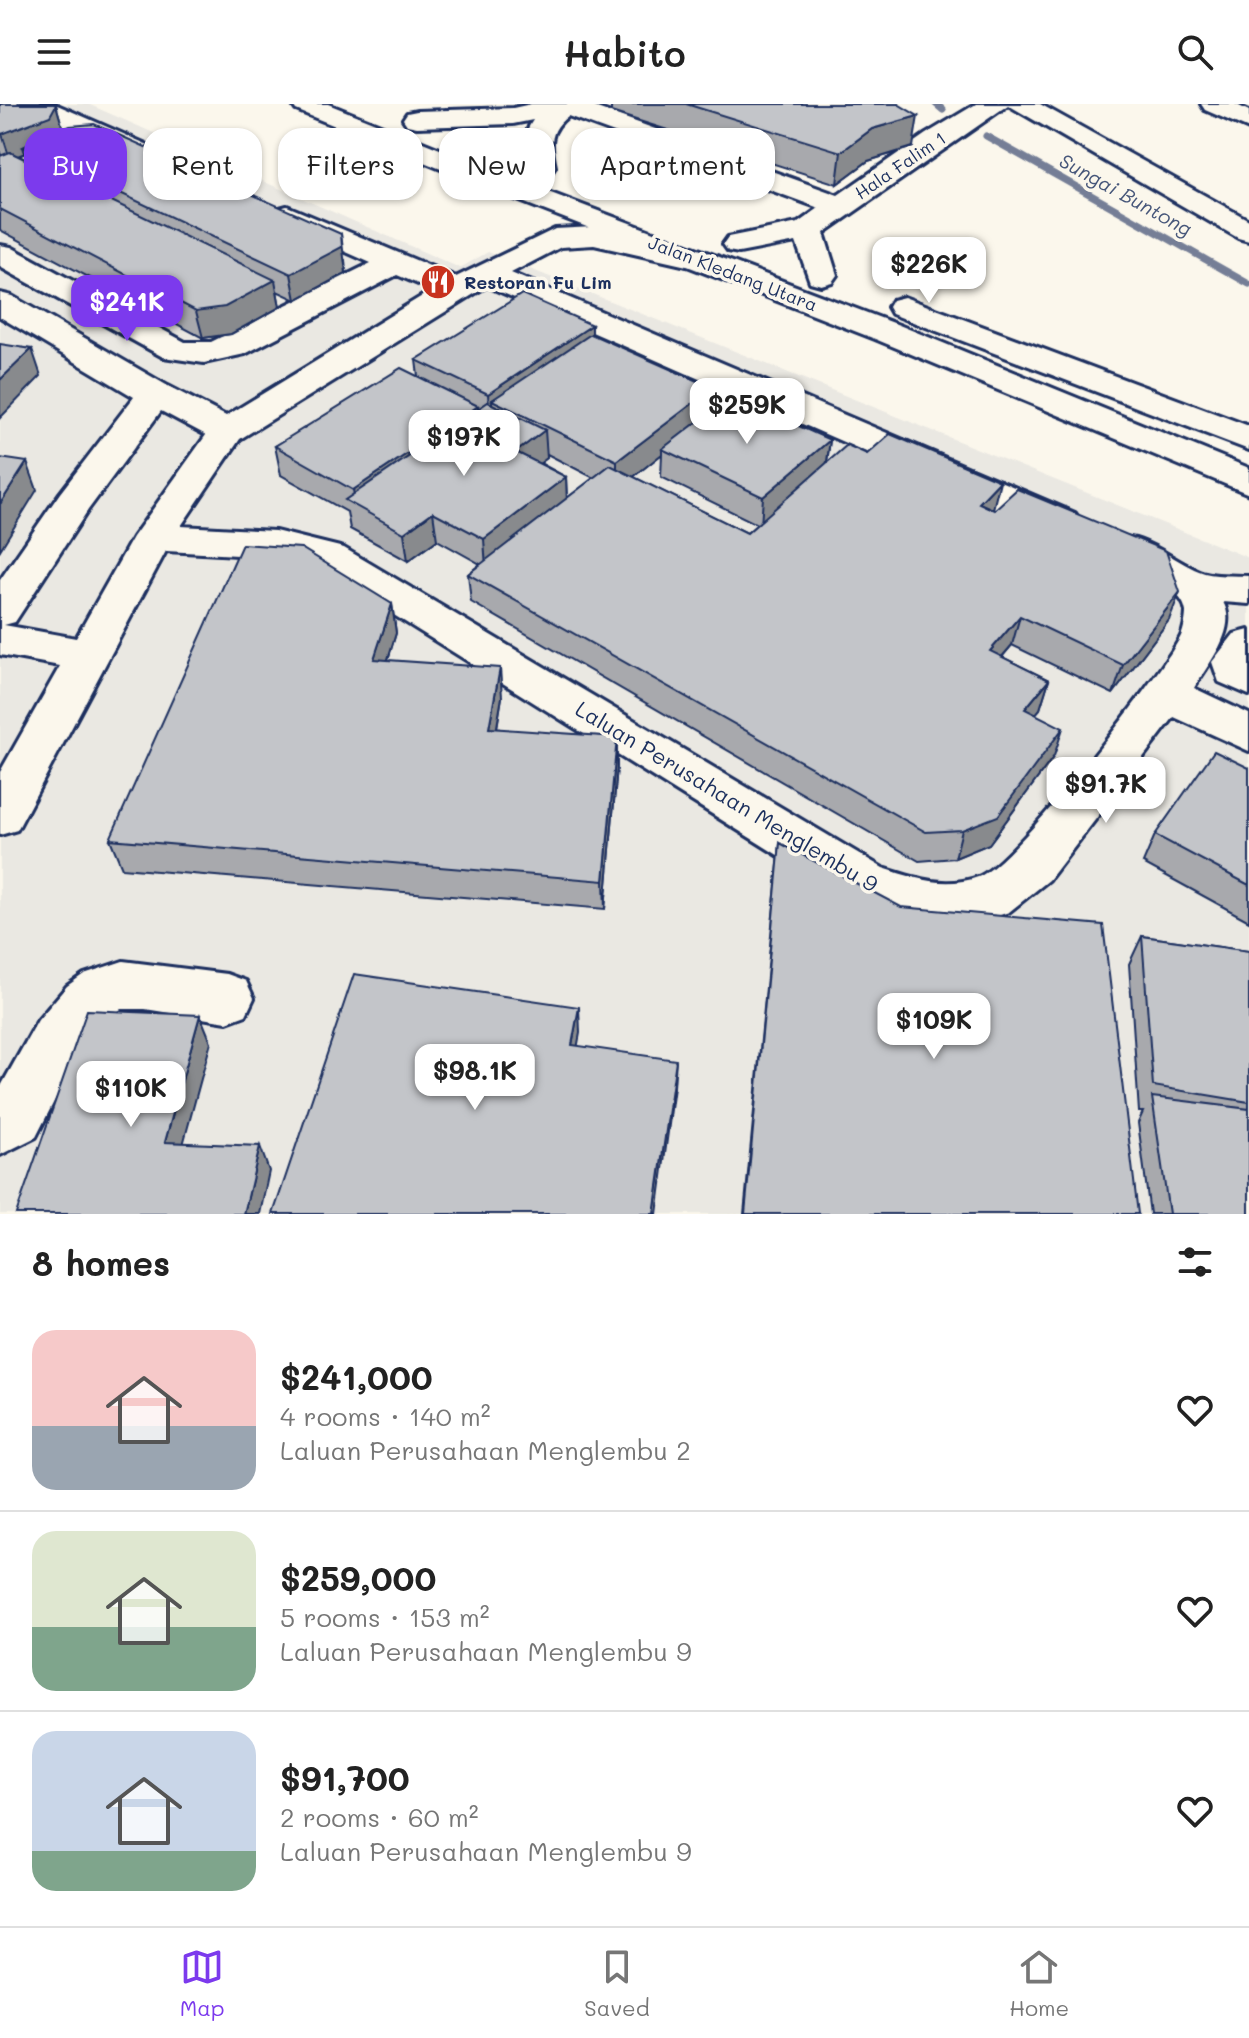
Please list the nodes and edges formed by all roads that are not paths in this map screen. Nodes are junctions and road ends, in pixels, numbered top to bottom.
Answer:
1 (33, 104) edge
2 (305, 104) edge
3 (377, 104) edge
4 (563, 104) edge
5 (995, 104) edge
6 (1020, 104) edge
7 (1214, 104) edge
8 (1062, 112) edge
9 (417, 119) junction
10 (1249, 121) edge
11 (87, 128) edge
12 (440, 128) edge
13 (539, 128) edge
14 (439, 158) edge
15 (555, 172) edge
16 (569, 178) dead end
17 (529, 200) edge
18 (544, 200) edge
19 (255, 201) edge
20 (840, 206) junction
21 (588, 216) junction
22 (808, 230) junction
23 (1249, 232) edge
24 (555, 238) junction
25 (717, 246) junction
26 (0, 254) edge
27 (397, 262) junction
28 (821, 275) junction
29 (472, 282) junction
30 (0, 303) edge
31 (155, 394) junction
32 (1203, 423) junction
33 (1249, 429) edge
34 (227, 431) junction
35 (1249, 439) edge
36 (1249, 459) edge
37 (1249, 482) edge
38 (153, 537) junction
39 (1191, 585) junction
40 (1249, 590) edge
41 (0, 612) edge
42 (0, 640) edge
43 (1249, 645) edge
44 (88, 655) junction
45 (1249, 679) edge
46 (1167, 694) junction
47 (1249, 734) edge
48 (0, 816) edge
49 (227, 998) dead end
50 (0, 1127) edge

1 - 11 street
2 - 14 street, Jalan Kledang Utara
3 - 9 street
4 - 9 street
4 - 13 street
4 - 20 street
5 - 20 street, Hala Falim 1
6 - 8 street
7 - 10 street
8 - 23 street
9 - 12 street
15 - 16 street
17 - 24 street
18 - 21 street, Jalan Kledang Utara
19 - 27 street
20 - 22 street, Hala Falim 1
21 - 25 street, Jalan Kledang Utara
21 - 36 street
22 - 25 street, Hala Falim 1
22 - 28 street
24 - 25 street
24 - 29 street
25 - 28 street, Jalan Kledang Utara
25 - 37 street, Jalan Kledang Utara
26 - 27 street
27 - 29 street
28 - 32 street, Jalan Kledang Utara
29 - 34 street
29 - 39 street
30 - 31 street
31 - 34 street
31 - 41 street
32 - 33 street
32 - 35 street, Jalan Kledang Utara
34 - 38 street
38 - 44 street
38 - 46 street, Laluan Perusahaan Menglembu 9
39 - 40 street
39 - 46 street, Laluan Perusahaan Menglembu 9
42 - 44 street
43 - 45 street
44 - 48 street
46 - 47 street
49 - 50 street

